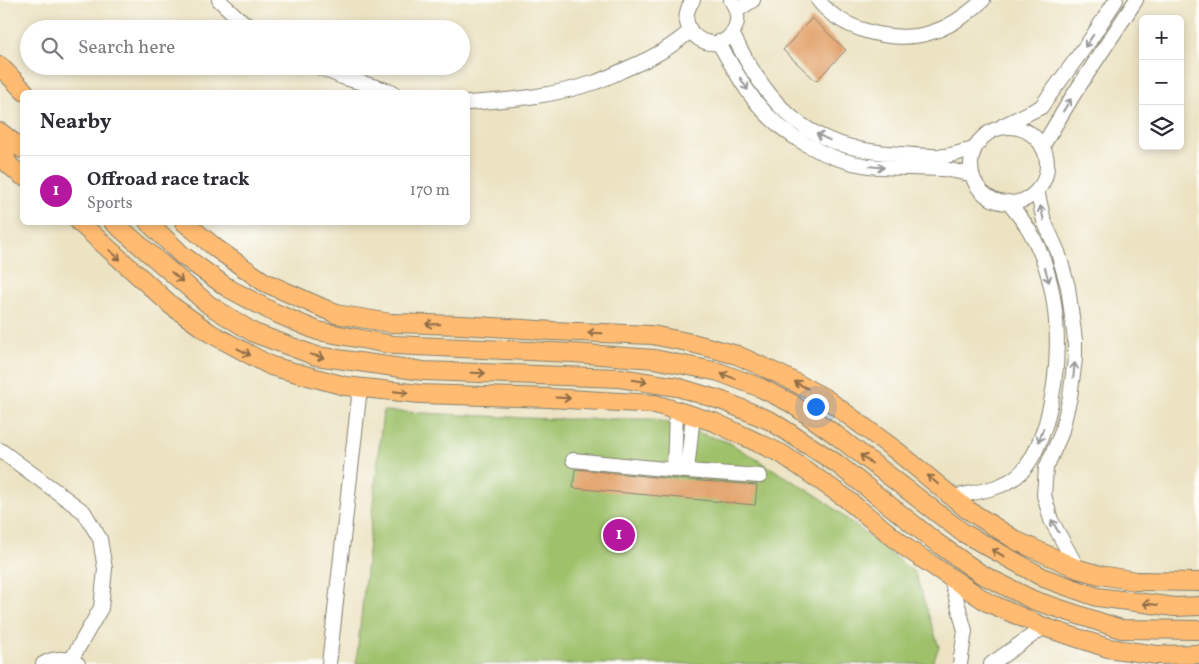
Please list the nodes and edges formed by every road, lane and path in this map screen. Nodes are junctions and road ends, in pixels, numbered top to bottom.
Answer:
1 (219, 0) edge
2 (693, 0) edge
3 (753, 0) edge
4 (818, 0) edge
5 (983, 0) edge
6 (1116, 0) edge
7 (1136, 0) edge
8 (734, 5) edge
9 (241, 20) edge
10 (690, 31) junction
11 (732, 33) junction
12 (718, 42) junction
13 (0, 66) edge
14 (337, 75) edge
15 (25, 90) edge
16 (386, 90) edge
17 (470, 102) edge
18 (995, 129) junction
19 (0, 132) edge
20 (0, 141) edge
21 (20, 147) edge
22 (1042, 147) junction
23 (974, 149) junction
24 (20, 174) edge
25 (972, 174) junction
26 (1037, 190) junction
27 (1008, 202) junction
28 (81, 225) edge
29 (116, 225) edge
30 (151, 225) edge
31 (188, 225) edge
32 (360, 388) junction
33 (676, 410) junction
34 (693, 415) junction
35 (0, 450) edge
36 (573, 460) dead end
37 (680, 470) junction
38 (760, 476) dead end
39 (953, 497) junction
40 (1078, 569) junction
41 (951, 578) junction
42 (1199, 582) edge
43 (1199, 606) edge
44 (1044, 627) junction
45 (1199, 630) edge
46 (1199, 654) edge
47 (75, 662) edge
48 (43, 664) edge
49 (329, 664) edge
50 (960, 664) edge
51 (991, 664) edge

1 - 9 street
2 - 10 street
3 - 8 street
4 - 5 street
6 -> 18 street
22 -> 7 street
8 - 11 street
10 - 12 street
10 - 17 street
11 - 12 street
23 -> 11 street
12 -> 25 street
13 - 15 main road
14 - 16 street
18 - 22 street
18 - 23 street
19 - 21 main road
20 - 24 main road
22 - 26 street
23 - 25 street
25 - 27 street
26 - 27 street
40 -> 26 street
27 -> 39 street
28 -> 32 main road
29 -> 45 main road
43 -> 30 main road
39 -> 31 main road
32 -> 33 main road
32 - 49 street
33 - 34 main road
33 - 37 street
34 - 37 street
34 - 41 main road
35 - 47 street
36 - 37 street
37 - 38 street
39 - 40 main road
40 - 42 main road
41 - 44 main road
41 - 50 street
44 - 46 main road
44 - 51 street
47 - 48 street

